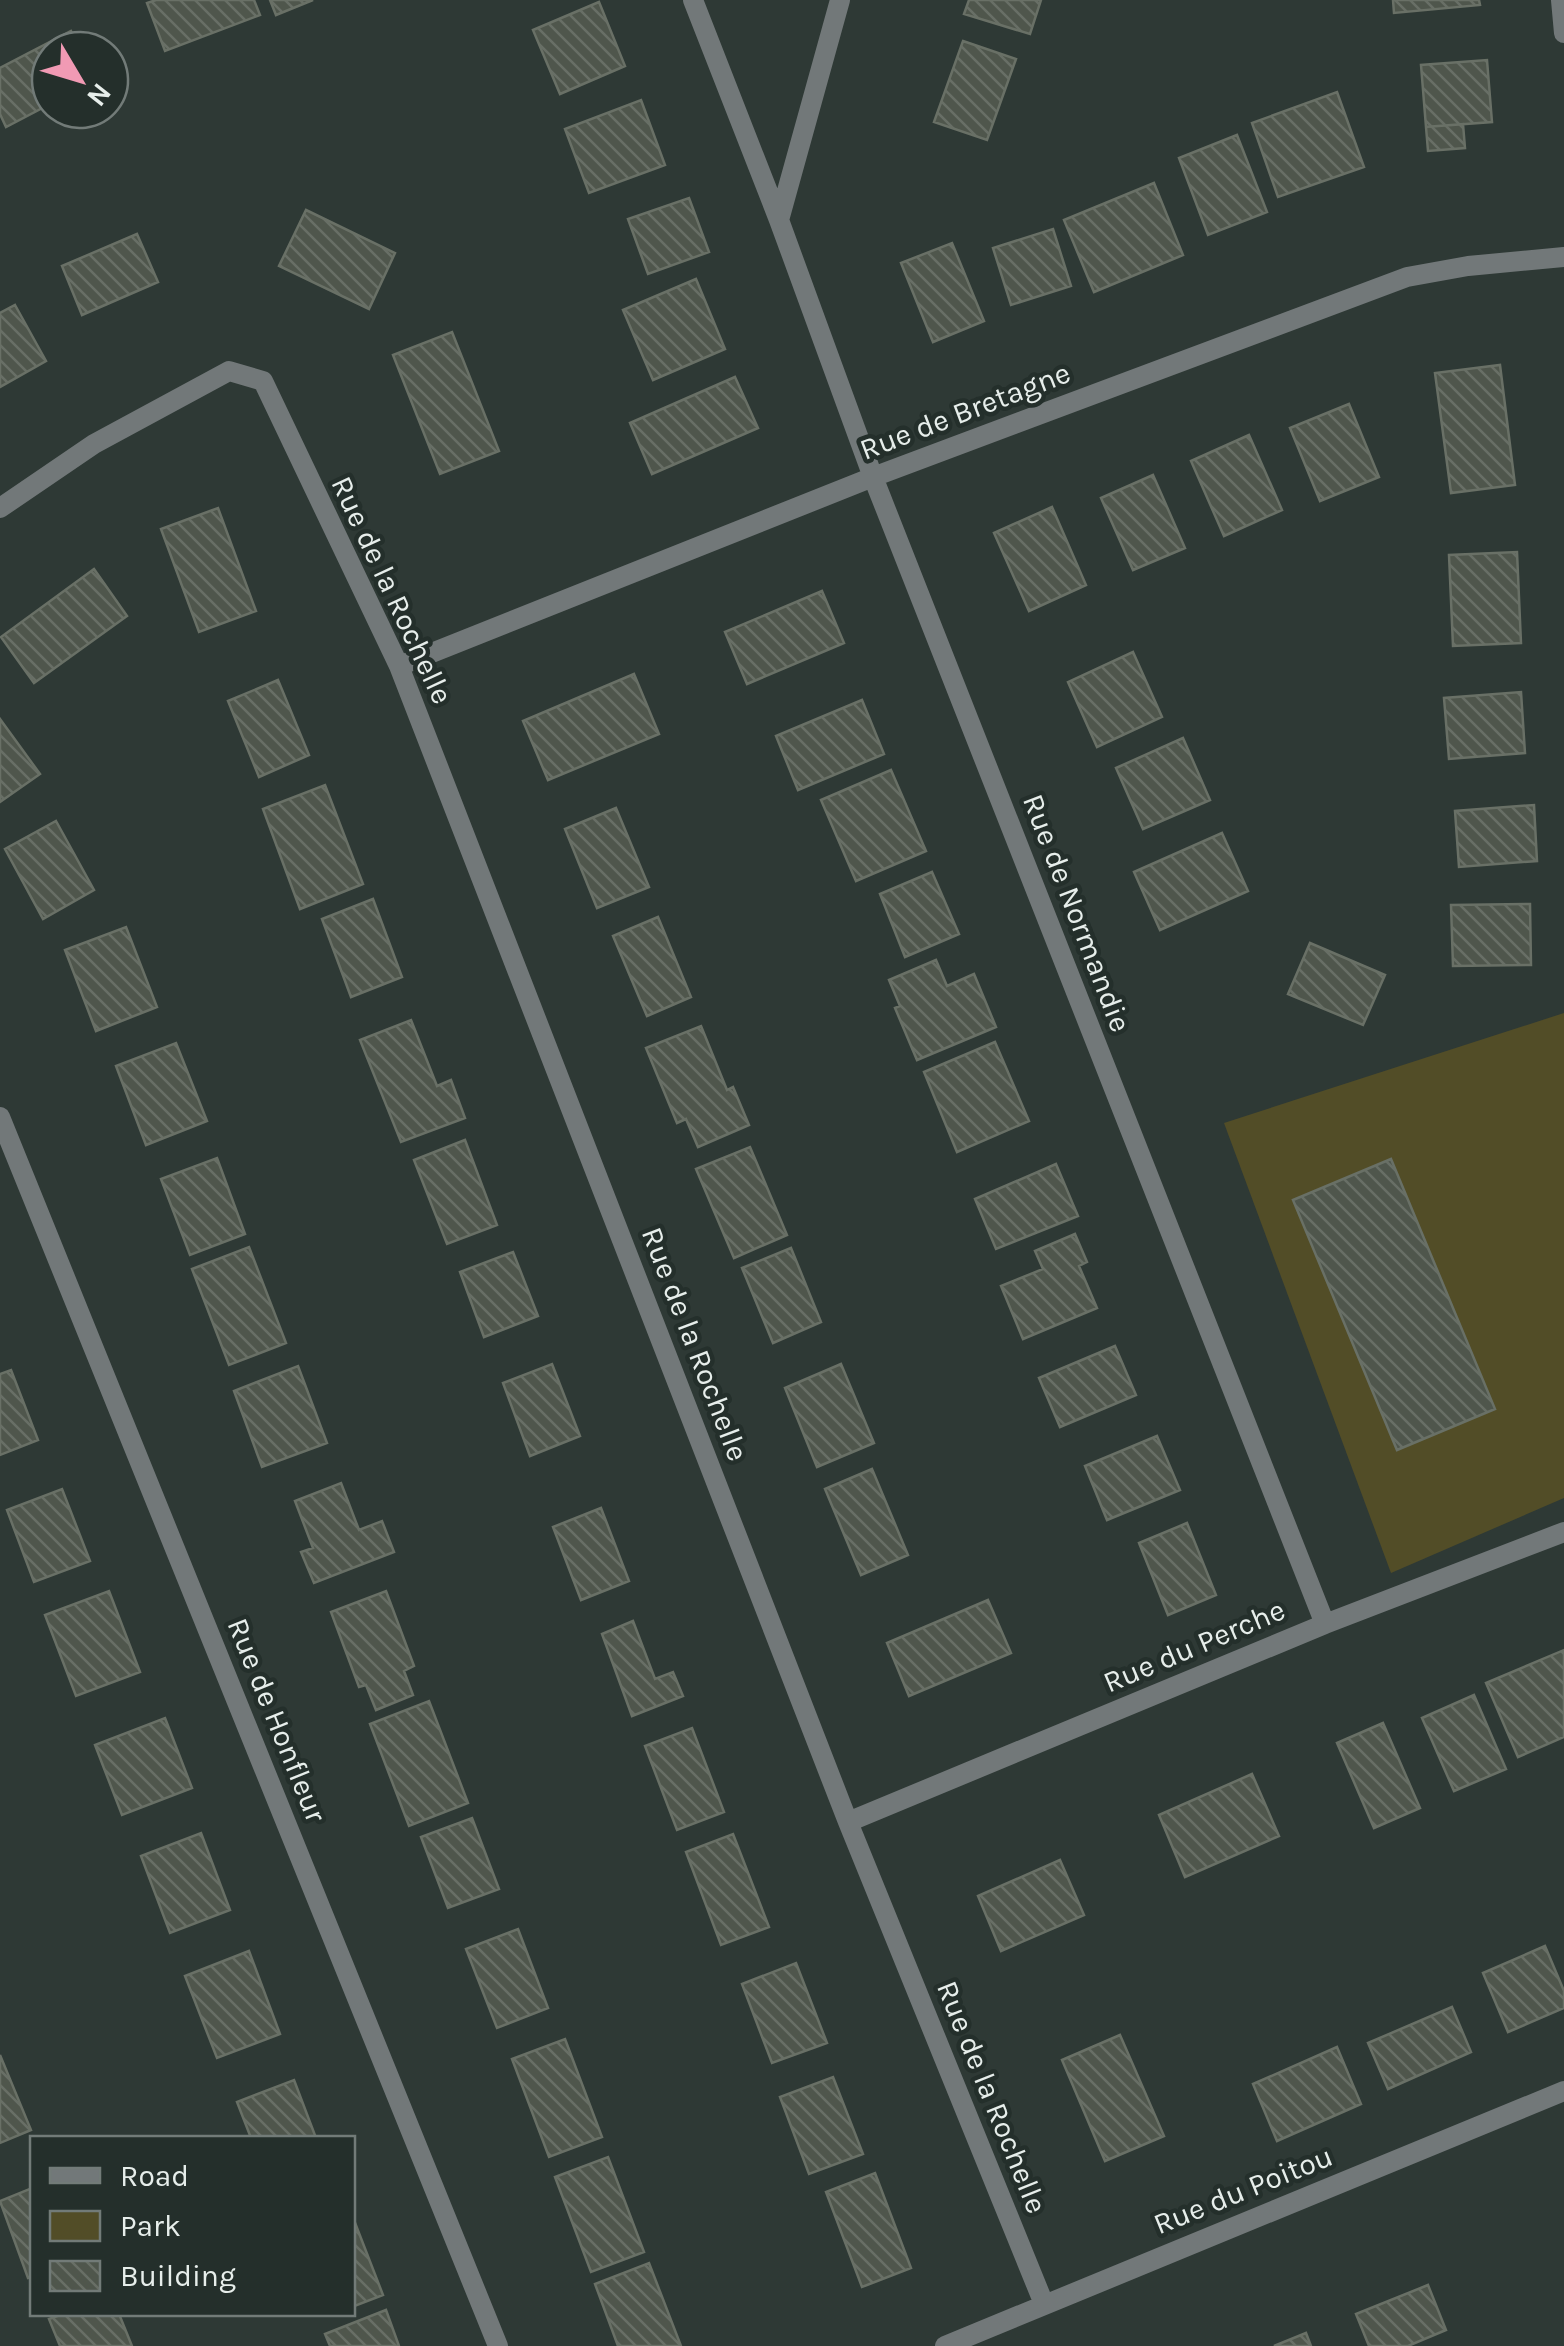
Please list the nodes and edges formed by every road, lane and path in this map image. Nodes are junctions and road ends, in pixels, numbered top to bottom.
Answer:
1 (693, 0) edge
2 (840, 0) edge
3 (1561, 0) edge
4 (1564, 33) edge
5 (780, 220) junction
6 (1564, 257) edge
7 (873, 477) junction
8 (0, 508) edge
9 (399, 666) junction
10 (0, 1117) edge
11 (1564, 1532) edge
12 (1325, 1624) junction
13 (848, 1822) junction
14 (1564, 2091) edge
15 (1044, 2304) junction
16 (498, 2346) edge
17 (945, 2346) edge

1 - 5 street, Rue de Normandie
2 - 5 street
3 - 4 street
5 - 7 street, Rue de Normandie
6 - 7 street, Rue de Bretagne
7 - 9 street, Rue de Bretagne
7 - 12 street, Rue de Normandie
8 - 9 street, Rue de la Rochelle
9 - 13 street, Rue de la Rochelle
10 - 16 street, Rue de Honfleur
11 - 12 street, Rue du Perche
12 - 13 street, Rue du Perche
13 - 15 street, Rue de la Rochelle
14 - 15 street, Rue du Poitou
15 - 17 street, Rue du Poitou

